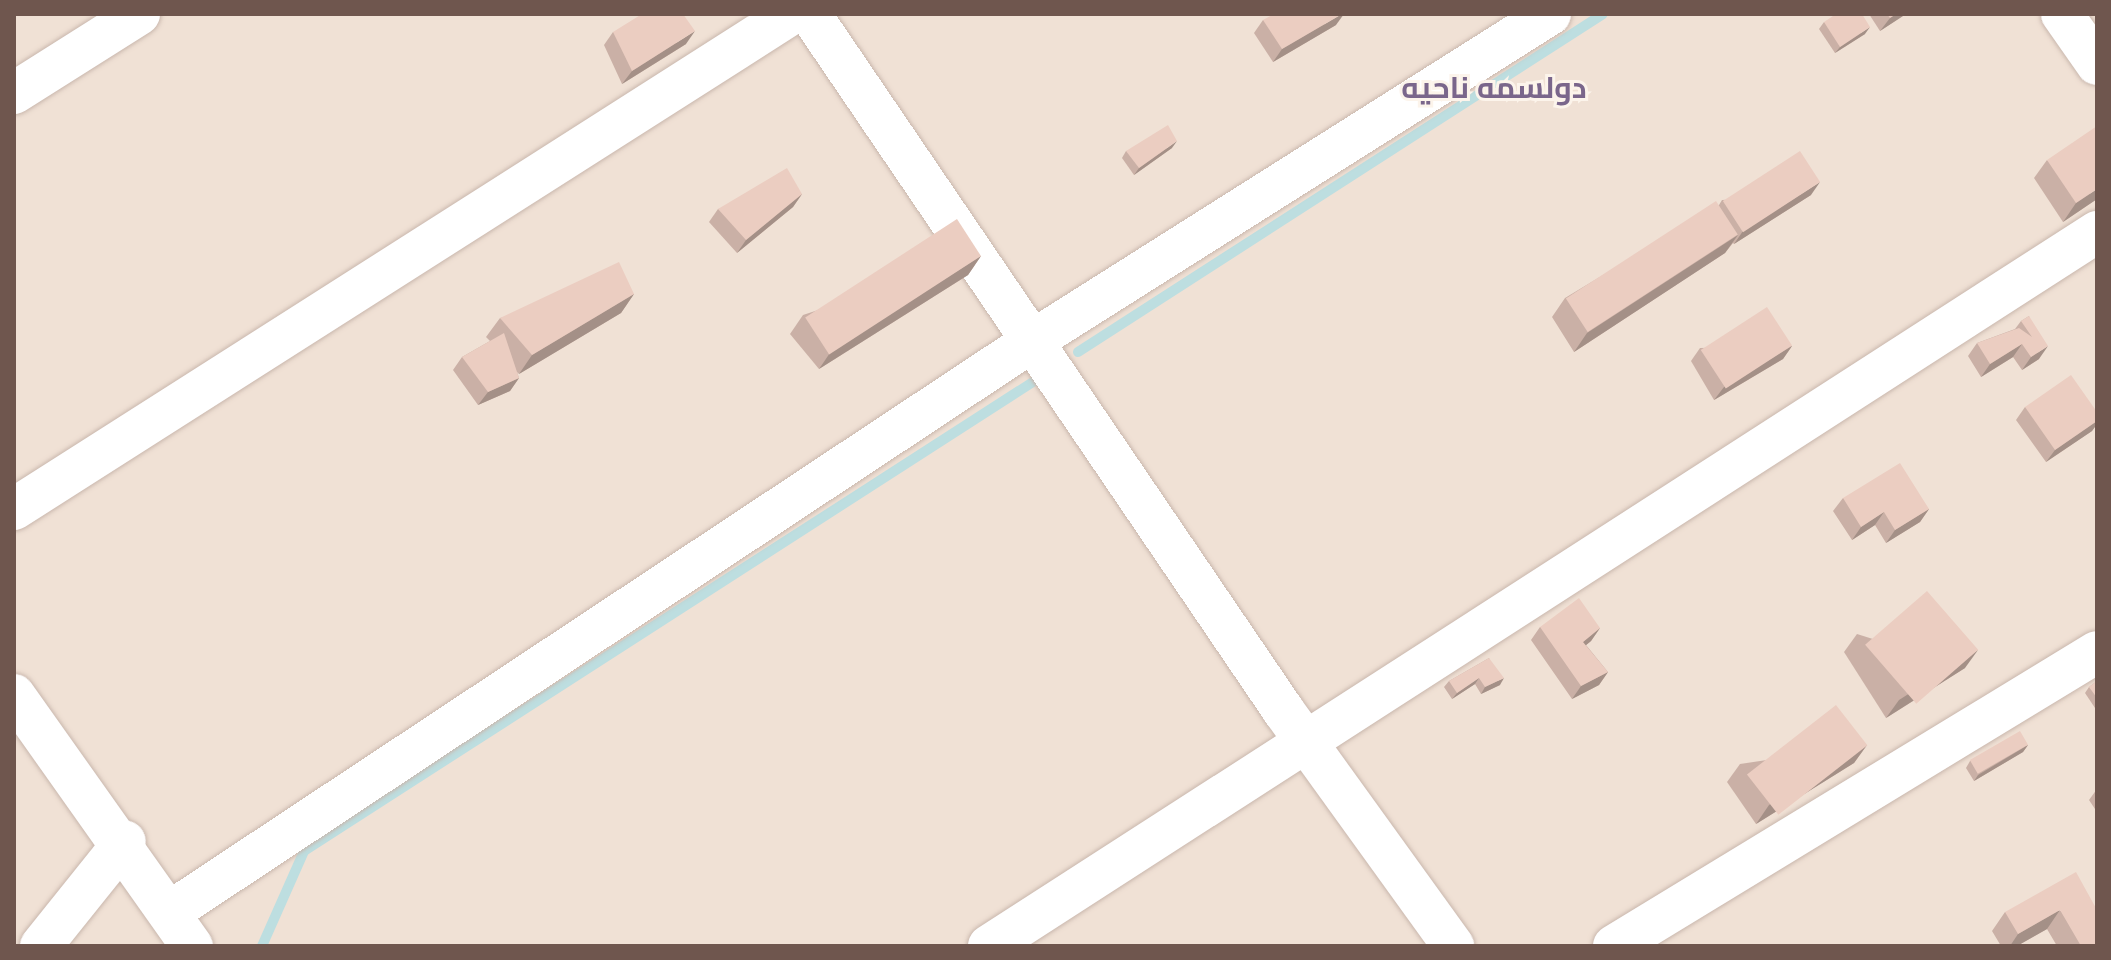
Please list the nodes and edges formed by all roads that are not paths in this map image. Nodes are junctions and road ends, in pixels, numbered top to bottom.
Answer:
1 (139, 14) edge
2 (791, 14) edge
3 (810, 14) edge
4 (1550, 14) edge
5 (2062, 14) edge
6 (2097, 64) edge
7 (14, 93) edge
8 (2097, 232) edge
9 (1037, 338) junction
10 (14, 509) edge
11 (2097, 652) edge
12 (14, 695) edge
13 (1309, 746) junction
14 (125, 841) junction
15 (181, 929) edge
16 (41, 946) edge
17 (989, 946) edge
18 (1453, 946) edge
19 (1614, 946) edge

1 - 7 street
2 - 10 street
3 - 9 street
4 - 9 street
5 - 6 street
8 - 13 street
9 - 13 street
9 - 15 street
11 - 19 street
12 - 14 street
13 - 17 street
13 - 18 street
14 - 15 street
14 - 16 street

